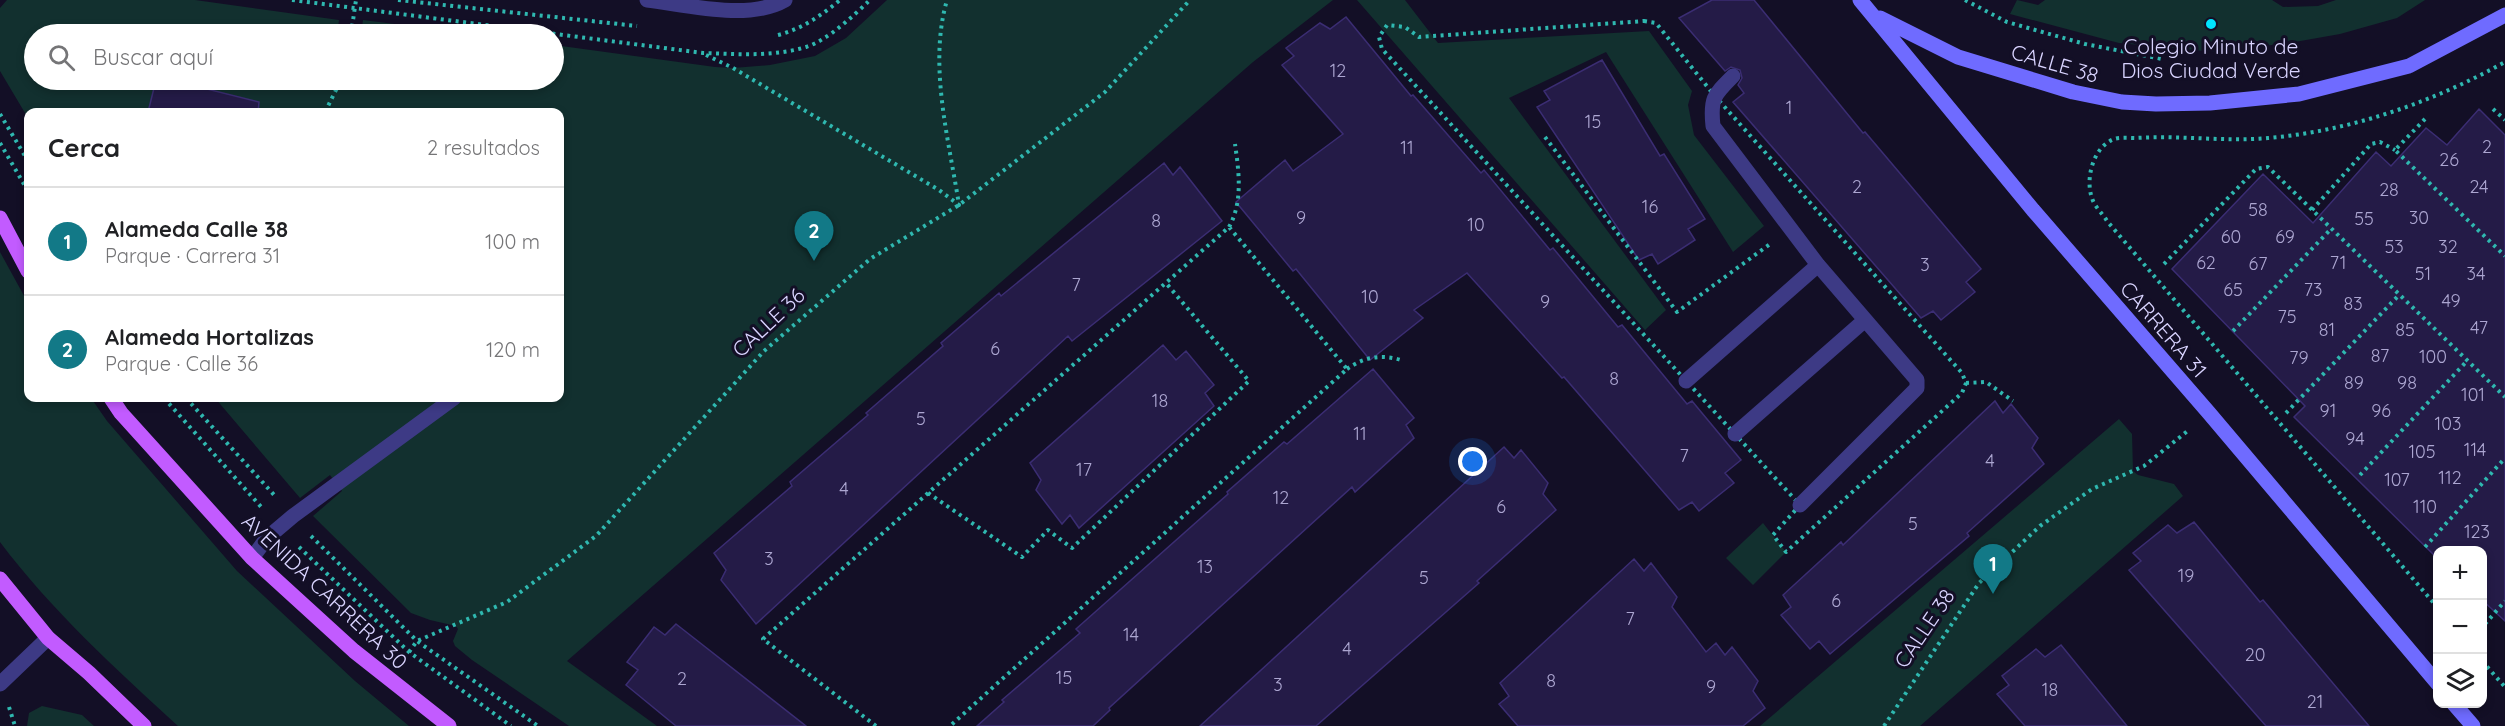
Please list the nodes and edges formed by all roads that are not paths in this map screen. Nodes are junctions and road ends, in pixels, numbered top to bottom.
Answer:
1 (647, 0) edge
2 (785, 0) edge
3 (1860, 0) edge
4 (2505, 15) edge
5 (1875, 16) junction
6 (1733, 76) dead end
7 (0, 218) edge
8 (24, 263) edge
9 (1818, 265) junction
10 (1865, 320) junction
11 (1686, 381) road end
12 (114, 402) edge
13 (449, 402) edge
14 (1735, 434) road end
15 (1800, 505) road end
16 (252, 558) junction
17 (0, 579) edge
18 (48, 638) junction
19 (2433, 678) edge
20 (0, 684) edge
21 (2457, 708) edge
22 (144, 726) edge
23 (449, 726) edge
24 (2473, 726) edge

1 - 2 street
3 - 5 street, CARRERA 31
4 - 5 street, CALLE 38
5 - 19 street, CARRERA 31
6 - 9 street
7 - 8 main road
9 - 10 street
9 - 11 street
10 - 14 street
10 - 15 street
12 - 16 main road, AVENIDA CARRERA 30
13 - 16 street
16 - 23 main road, AVENIDA CARRERA 30
17 - 18 main road
18 - 20 street
18 - 22 main road
21 - 24 street

